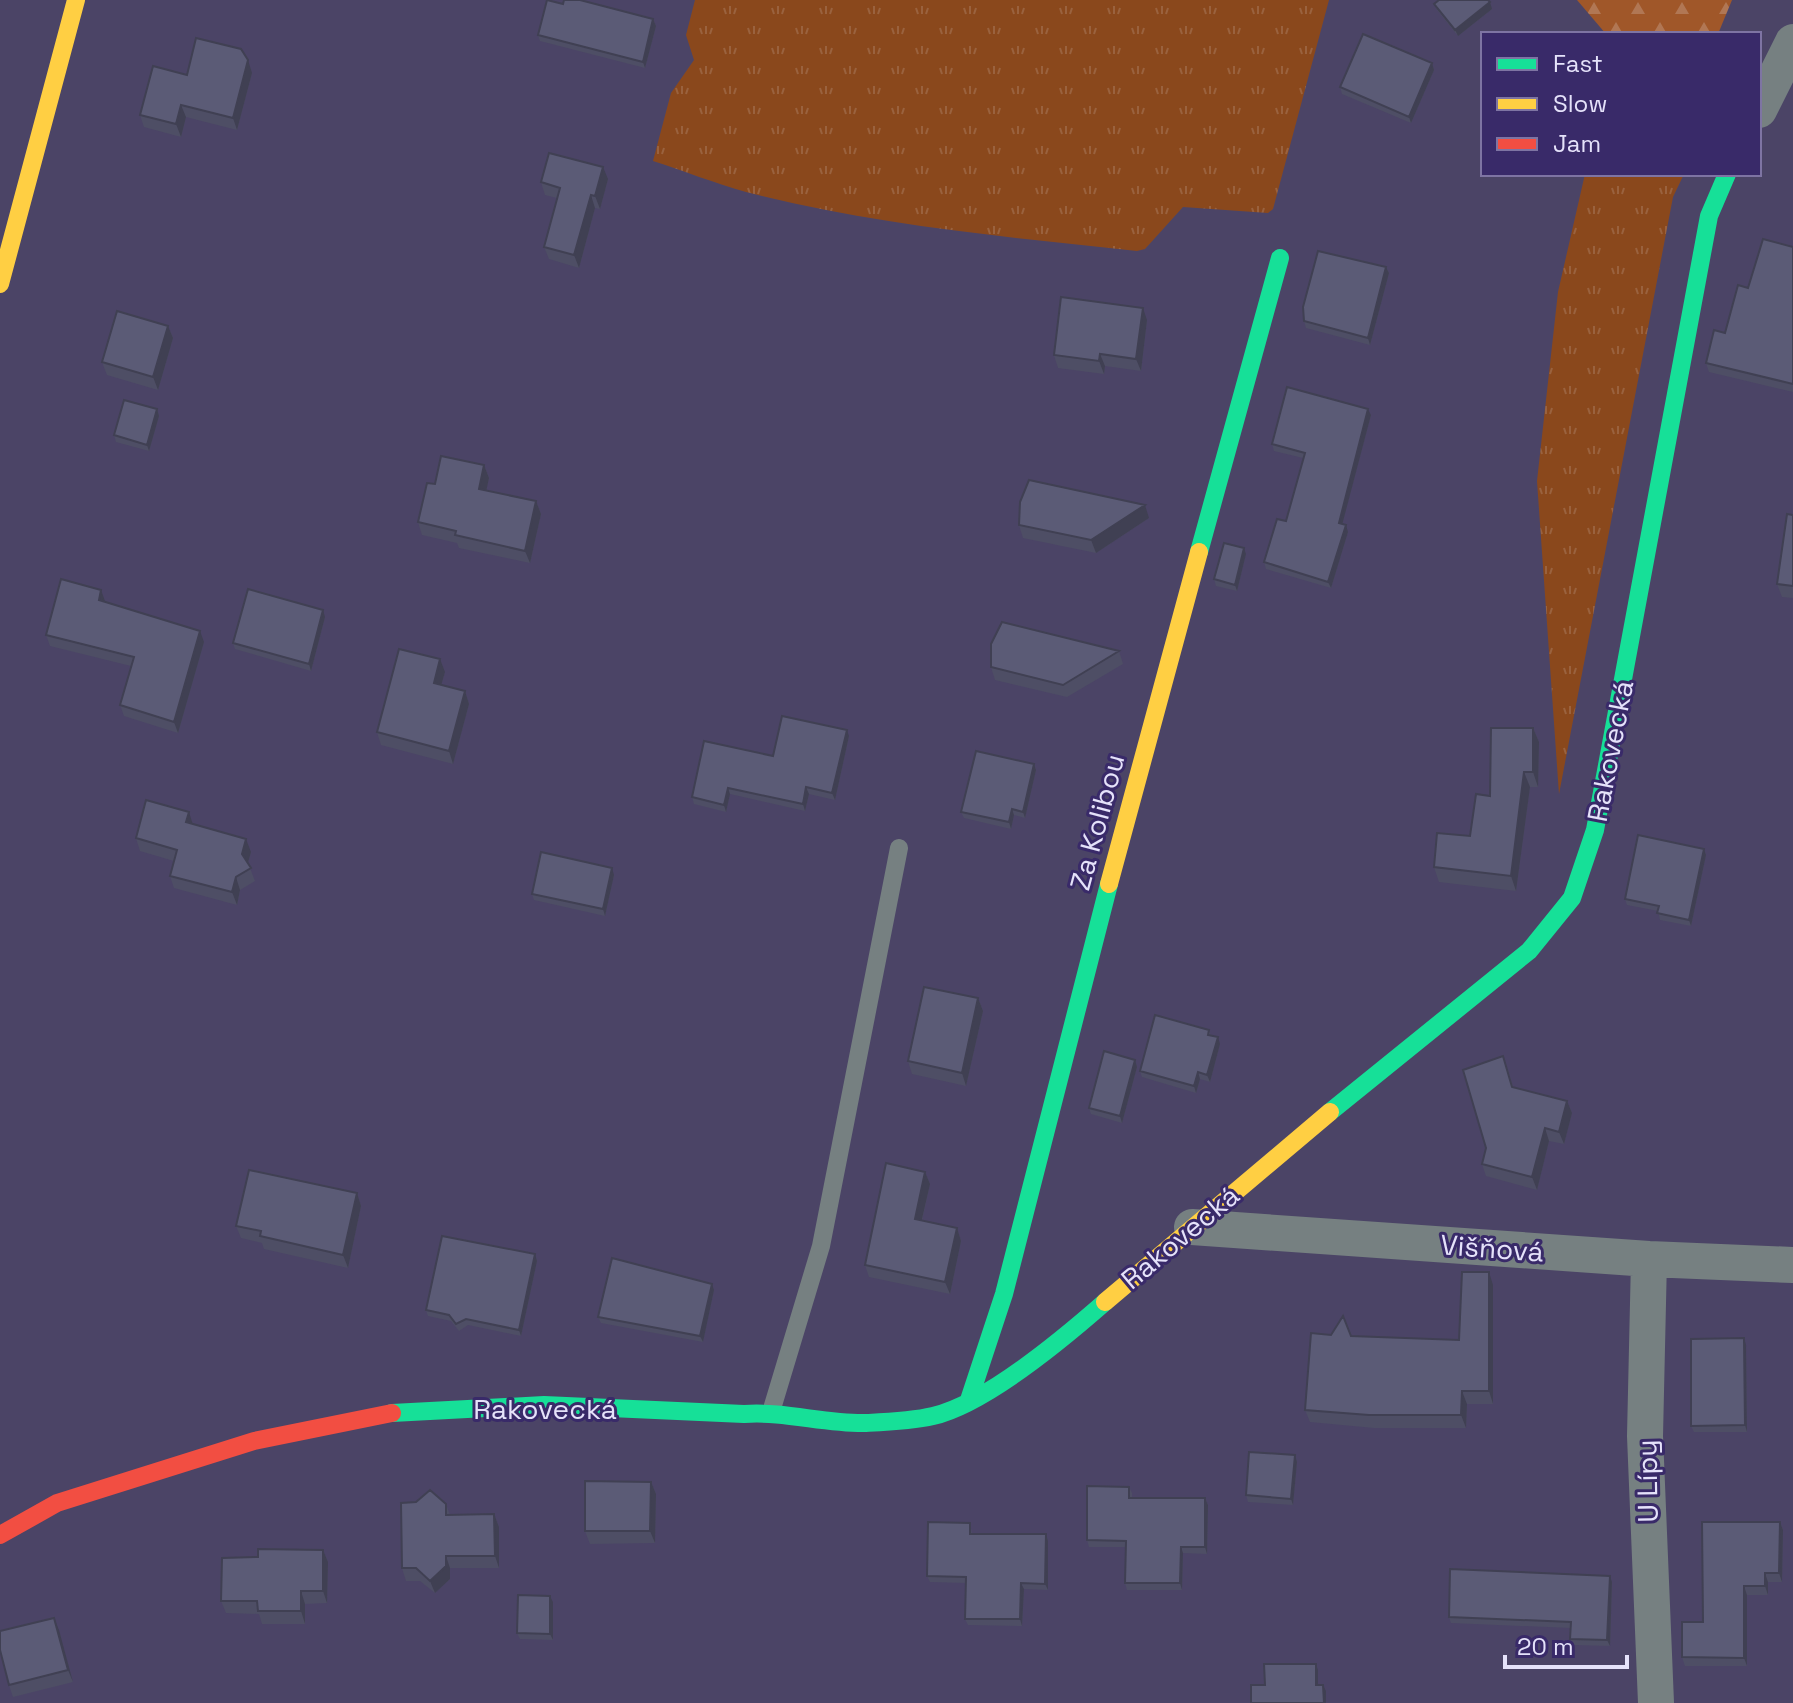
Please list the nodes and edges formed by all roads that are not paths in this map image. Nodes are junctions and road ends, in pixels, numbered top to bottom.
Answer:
1 (76, 0) edge
2 (1793, 42) edge
3 (1761, 106) edge
4 (1726, 176) edge
5 (1280, 258) dead end
6 (0, 284) edge
7 (899, 848) dead end
8 (1192, 1227) junction
9 (1649, 1259) junction
10 (1793, 1265) edge
11 (969, 1400) junction
12 (771, 1412) junction
13 (0, 1535) edge
14 (1656, 1703) edge

1 - 6 street
2 - 3 street
4 - 8 street, Rakovecká
5 - 11 street, Za Kolibou
7 - 12 lane
8 - 9 street, Višňová
8 - 11 street, Rakovecká
9 - 10 street, Višňová
9 - 14 street, U Lípy
11 - 12 street, Rakovecká
12 - 13 street, Rakovecká

